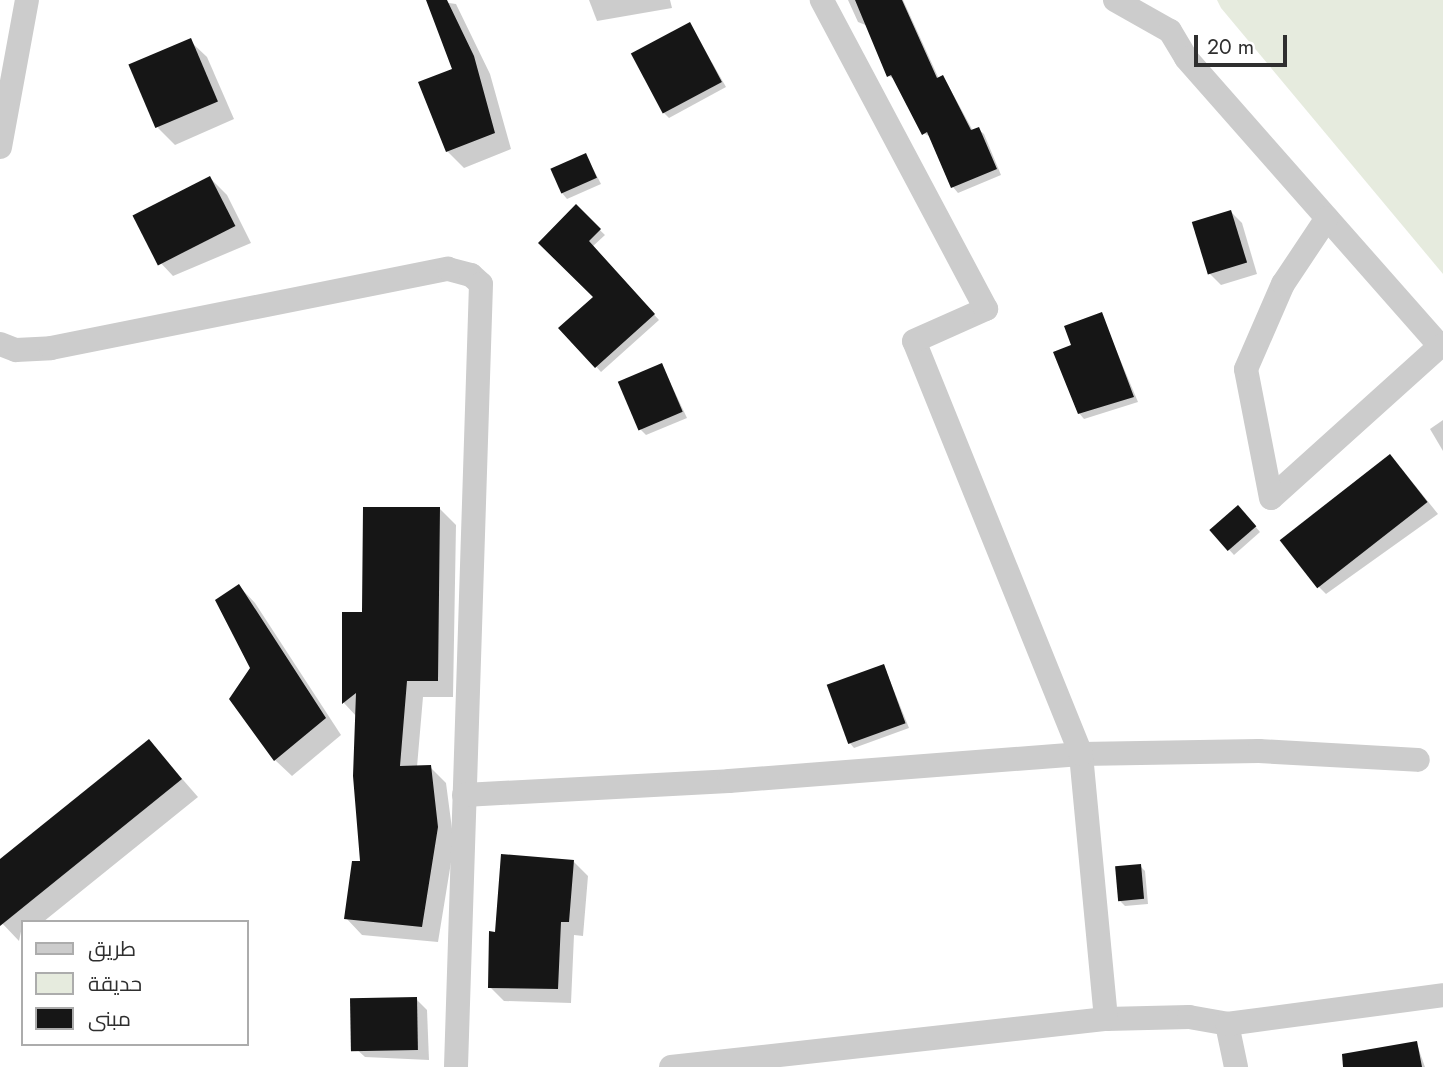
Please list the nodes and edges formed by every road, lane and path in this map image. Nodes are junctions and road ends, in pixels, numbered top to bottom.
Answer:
1 (27, 0) edge
2 (821, 0) edge
3 (1115, 0) edge
4 (1147, 0) edge
5 (1170, 31) junction
6 (0, 147) edge
7 (1327, 218) junction
8 (0, 344) edge
9 (1081, 754) junction
10 (1418, 760) dead end
11 (464, 795) junction
12 (1443, 995) edge
13 (1106, 1019) junction
14 (1227, 1024) junction
15 (456, 1067) edge
16 (678, 1067) edge
17 (1236, 1067) edge

1 - 6 street
2 - 9 street
3 - 5 street
4 - 5 street
5 - 7 street
7 - 7 street
8 - 11 street
9 - 10 street
9 - 11 street
9 - 13 street
11 - 15 street
12 - 14 street
13 - 14 street
13 - 16 street
14 - 17 street

